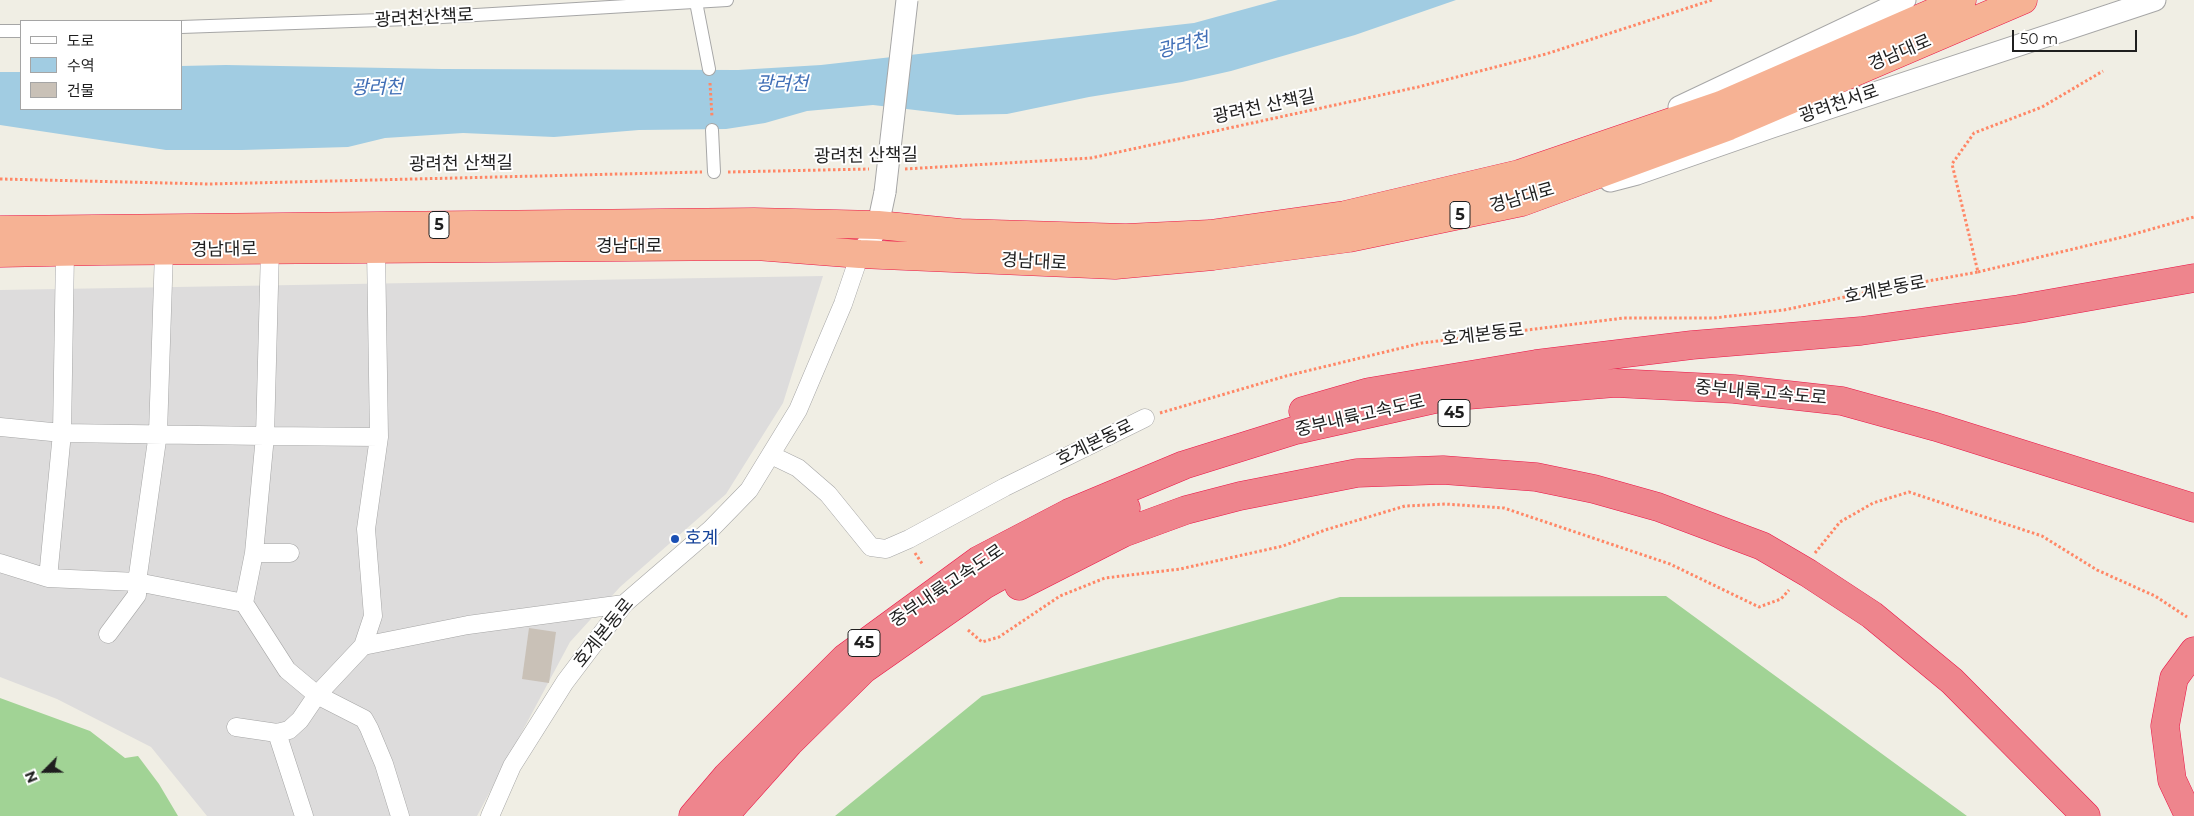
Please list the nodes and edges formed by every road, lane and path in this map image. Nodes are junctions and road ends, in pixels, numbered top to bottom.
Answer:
1 (727, 0) edge
2 (907, 0) edge
3 (1712, 0) edge
4 (1905, 0) edge
5 (1962, 0) edge
6 (2023, 0) edge
7 (2155, 0) edge
8 (696, 2) junction
9 (182, 27) edge
10 (20, 30) edge
11 (0, 31) edge
12 (709, 69) joint
13 (2103, 71) dead end
14 (712, 130) joint
15 (873, 169) dead end
16 (902, 169) dead end
17 (714, 172) junction
18 (1519, 174) junction
19 (0, 179) edge
20 (1522, 202) junction
21 (2194, 217) edge
22 (878, 225) junction
23 (0, 230) edge
24 (270, 249) junction
25 (376, 249) junction
26 (164, 251) junction
27 (65, 252) junction
28 (0, 253) edge
29 (860, 254) junction
30 (1978, 272) junction
31 (2194, 278) edge
32 (1144, 418) joint
33 (0, 427) edge
34 (62, 433) junction
35 (158, 433) junction
36 (265, 436) junction
37 (380, 437) junction
38 (771, 454) junction
39 (2194, 508) edge
40 (1069, 513) junction
41 (2194, 521) edge
42 (290, 553) dead end
43 (254, 554) junction
44 (1813, 556) dead end
45 (0, 563) edge
46 (48, 578) junction
47 (137, 582) junction
48 (1789, 590) dead end
49 (244, 603) junction
50 (624, 604) junction
51 (2187, 617) dead end
52 (968, 630) dead end
53 (108, 634) dead end
54 (363, 646) junction
55 (2194, 651) edge
56 (317, 695) junction
57 (236, 727) dead end
58 (277, 733) junction
59 (789, 744) junction
60 (304, 816) edge
61 (400, 816) edge
62 (490, 816) edge
63 (693, 816) edge
64 (724, 816) edge
65 (2086, 816) edge
66 (2189, 816) edge

1 - 8 street, 광려천산책로
2 - 22 street, bridge
3 - 16 path, 광려천 산책길
4 - 18 street
5 - 18 highway, 경남대로 / 5
6 - 20 highway, 경남대로 / 5
7 - 20 street, 광려천서로
8 - 9 street, 광려천산책로
8 - 12 street
10 - 11 street
12 - 14 path
13 - 30 path
14 - 17 street
15 - 17 path, 광려천 산책길
17 - 19 path, 광려천 산책길
18 - 22 highway, 경남대로 / 5
20 - 29 highway, 경남대로 / 5
21 - 30 path, 호계본동로
22 - 23 highway, 경남대로 / 5
22 - 29 street
24 - 25 highway, 경남대로 / 5
24 - 26 highway, 경남대로 / 5
24 - 36 street
25 - 29 highway, 경남대로 / 5
25 - 37 street
26 - 27 highway, 경남대로 / 5
26 - 35 street
27 - 28 highway, 경남대로 / 5
27 - 34 street
29 - 38 street, 호계본동로
30 - 32 path, 호계본동로
31 - 40 highway
32 - 38 street, 호계본동로
33 - 34 street
34 - 35 street
34 - 46 street
35 - 36 street
35 - 47 street
36 - 37 street
36 - 43 street
37 - 54 street
38 - 50 street, 호계본동로
39 - 40 highway, 중부내륙고속도로 / 45
40 - 63 highway, 중부내륙고속도로 / 45
41 - 59 highway, 중부내륙고속도로 / 45
42 - 43 street
43 - 49 street
44 - 51 path
45 - 46 street
46 - 47 street
47 - 49 street
47 - 53 street
48 - 52 path
49 - 56 street
50 - 54 street
50 - 62 street, 호계본동로
54 - 56 street
55 - 66 highway
56 - 58 street
56 - 61 street
57 - 58 street
58 - 60 street
59 - 64 highway, 중부내륙고속도로 / 45
59 - 65 highway

